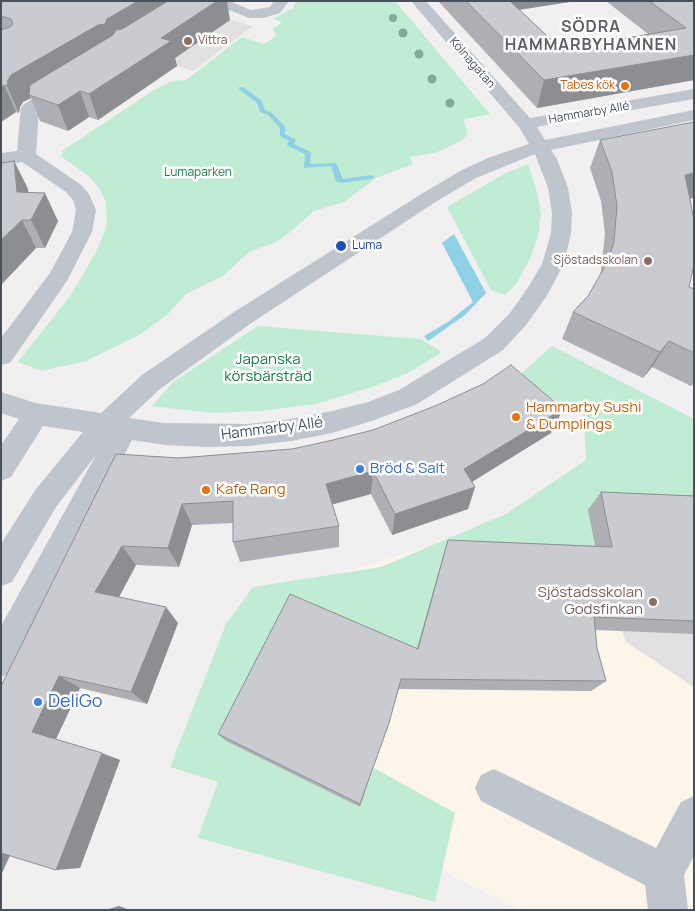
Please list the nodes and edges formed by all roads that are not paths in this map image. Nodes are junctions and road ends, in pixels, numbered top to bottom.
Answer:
1 (282, 1) edge
2 (418, 1) edge
3 (189, 8) edge
4 (80, 77) edge
5 (694, 94) edge
6 (694, 108) edge
7 (694, 115) edge
8 (694, 129) edge
9 (537, 142) junction
10 (26, 156) junction
11 (1, 159) edge
12 (1, 356) edge
13 (1, 402) edge
14 (36, 414) junction
15 (104, 426) junction
16 (1, 469) edge
17 (1, 535) edge
18 (1, 572) edge
19 (1, 660) edge
20 (494, 788) dead end
21 (694, 815) edge
22 (666, 891) edge

1 - 3 street
2 - 9 street, Kölnagatan
4 - 10 street
5 - 9 street, Hammarby Allé
6 - 9 street
7 - 9 street
8 - 9 street
9 - 15 street
9 - 15 street, Hammarby Allé
10 - 11 street
10 - 12 street
13 - 14 street, Hammarby Allé
14 - 15 street, Hammarby Allé
14 - 16 street
15 - 17 street
15 - 18 street
15 - 19 street
20 - 22 street
21 - 22 street

